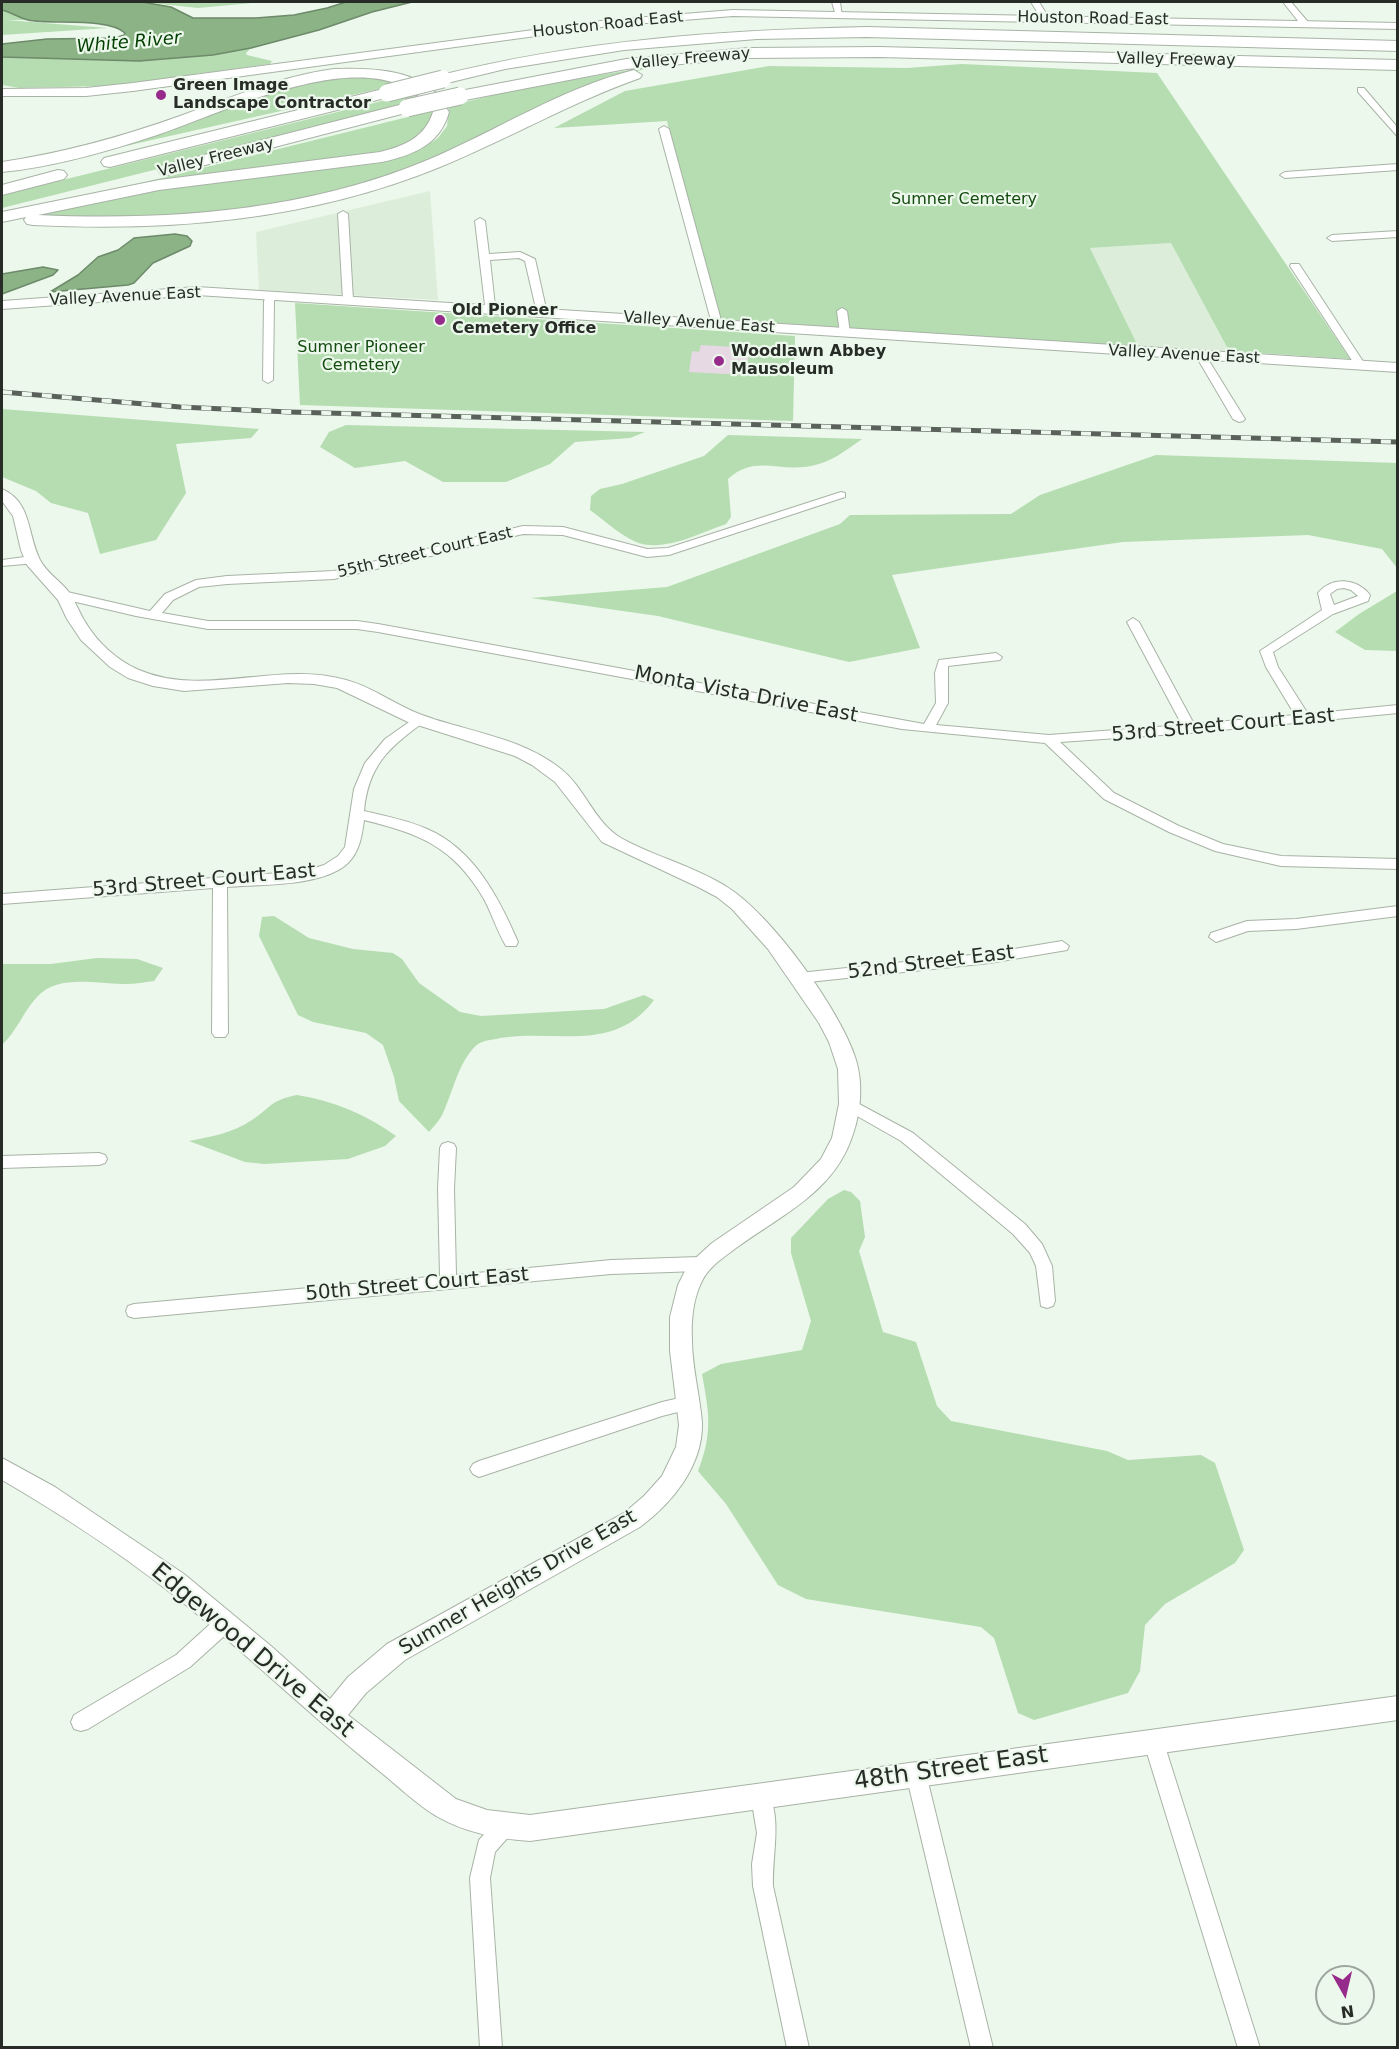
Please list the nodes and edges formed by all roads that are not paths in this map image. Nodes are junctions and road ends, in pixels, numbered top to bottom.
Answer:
1 (1035, 2) edge
2 (1287, 2) edge
3 (838, 8) edge
4 (1045, 18) junction
5 (1305, 24) junction
6 (1398, 27) edge
7 (1398, 44) edge
8 (771, 53) junction
9 (1158, 60) junction
10 (1398, 65) edge
11 (1398, 71) edge
12 (1361, 90) dead end
13 (2, 93) edge
14 (350, 102) junction
15 (664, 129) dead end
16 (1398, 134) edge
17 (1398, 167) edge
18 (2, 169) edge
19 (1285, 175) dead end
20 (2, 190) edge
21 (2, 212) edge
22 (343, 214) dead end
23 (2, 217) edge
24 (480, 221) dead end
25 (1398, 234) edge
26 (1332, 238) dead end
27 (484, 256) junction
28 (1295, 266) dead end
29 (272, 296) junction
30 (348, 300) junction
31 (2, 305) edge
32 (485, 309) junction
33 (842, 311) dead end
34 (542, 313) junction
35 (717, 324) junction
36 (845, 333) junction
37 (1202, 356) junction
38 (1361, 366) junction
39 (1398, 368) edge
40 (268, 380) dead end
41 (1239, 419) dead end
42 (841, 495) dead end
43 (6, 501) edge
44 (32, 560) junction
45 (2, 563) edge
46 (63, 595) junction
47 (1329, 611) dead end
48 (153, 615) junction
49 (1133, 622) dead end
50 (996, 657) dead end
51 (1398, 709) edge
52 (1304, 718) junction
53 (419, 719) junction
54 (928, 729) junction
55 (1190, 729) junction
56 (1049, 739) junction
57 (358, 814) junction
58 (1398, 864) edge
59 (220, 882) junction
60 (2, 899) edge
61 (1398, 910) edge
62 (1216, 937) dead end
63 (511, 942) dead end
64 (1062, 946) dead end
65 (799, 978) junction
66 (220, 1033) dead end
67 (848, 1104) junction
68 (448, 1148) dead end
69 (99, 1159) dead end
70 (2, 1162) edge
71 (699, 1264) junction
72 (448, 1282) junction
73 (1047, 1301) dead end
74 (134, 1311) dead end
75 (688, 1403) junction
76 (2, 1468) edge
77 (480, 1469) dead end
78 (225, 1623) junction
79 (1398, 1707) edge
80 (331, 1717) junction
81 (81, 1722) dead end
82 (1153, 1740) junction
83 (916, 1774) junction
84 (761, 1797) junction
85 (504, 1827) junction
86 (491, 2048) edge
87 (798, 2048) edge
88 (982, 2048) edge
89 (1249, 2048) edge

1 - 4 street
2 - 5 street
3 - 4 street, Houston Road East
3 - 13 street, Houston Road East
4 - 5 street, Houston Road East
5 - 6 street, Houston Road East
7 - 14 highway, Valley Freeway, bridge
8 - 9 highway, Valley Freeway
8 - 21 highway, Valley Freeway, bridge
8 - 23 highway
9 - 10 highway, Valley Freeway
9 - 11 highway
12 - 16 street
14 - 18 highway
14 - 20 highway, Valley Freeway
15 - 35 street
17 - 19 street
18 - 23 highway
22 - 30 street
24 - 27 street
25 - 26 street
27 - 32 street
27 - 34 street
28 - 38 street
29 - 30 main road, Valley Avenue East
29 - 31 main road, Valley Avenue East
29 - 40 street
30 - 32 main road, Valley Avenue East
32 - 34 main road, Valley Avenue East
33 - 36 street
34 - 35 main road, Valley Avenue East
35 - 36 main road, Valley Avenue East
36 - 37 main road, Valley Avenue East
37 - 38 main road, Valley Avenue East
37 - 41 street
38 - 39 main road, Valley Avenue East
42 - 48 street, 55th Street Court East
43 - 44 street, Sumner Heights Drive East
44 - 45 street
44 - 46 street, Sumner Heights Drive East
46 - 48 street, Monta Vista Drive East
46 - 53 street, Sumner Heights Drive East
47 - 52 street
48 - 54 street, Monta Vista Drive East
49 - 55 street
50 - 54 street
51 - 52 street, 53rd Street Court East
52 - 55 street, 53rd Street Court East
53 - 57 street, 53rd Street Court East
53 - 65 street, Sumner Heights Drive East
54 - 56 street, Monta Vista Drive East
55 - 56 street, 53rd Street Court East
56 - 58 street
57 - 59 street, 53rd Street Court East
57 - 63 street
59 - 60 street, 53rd Street Court East
59 - 66 street
61 - 62 street
64 - 65 street, 52nd Street East
65 - 67 street, Sumner Heights Drive East
67 - 71 street, Sumner Heights Drive East
67 - 73 street
68 - 72 street
69 - 70 street
71 - 72 street, 50th Street Court East
71 - 75 street, Sumner Heights Drive East
72 - 74 street, 50th Street Court East
75 - 77 street
75 - 80 street, Sumner Heights Drive East
76 - 78 street, Edgewood Drive East
78 - 80 street, Edgewood Drive East
78 - 81 street
79 - 82 street, 48th Street East
80 - 85 street, Edgewood Drive East
82 - 83 street, 48th Street East
82 - 89 street
83 - 84 street, 48th Street East
83 - 88 street
84 - 85 street, 48th Street East
84 - 87 street
85 - 86 street

